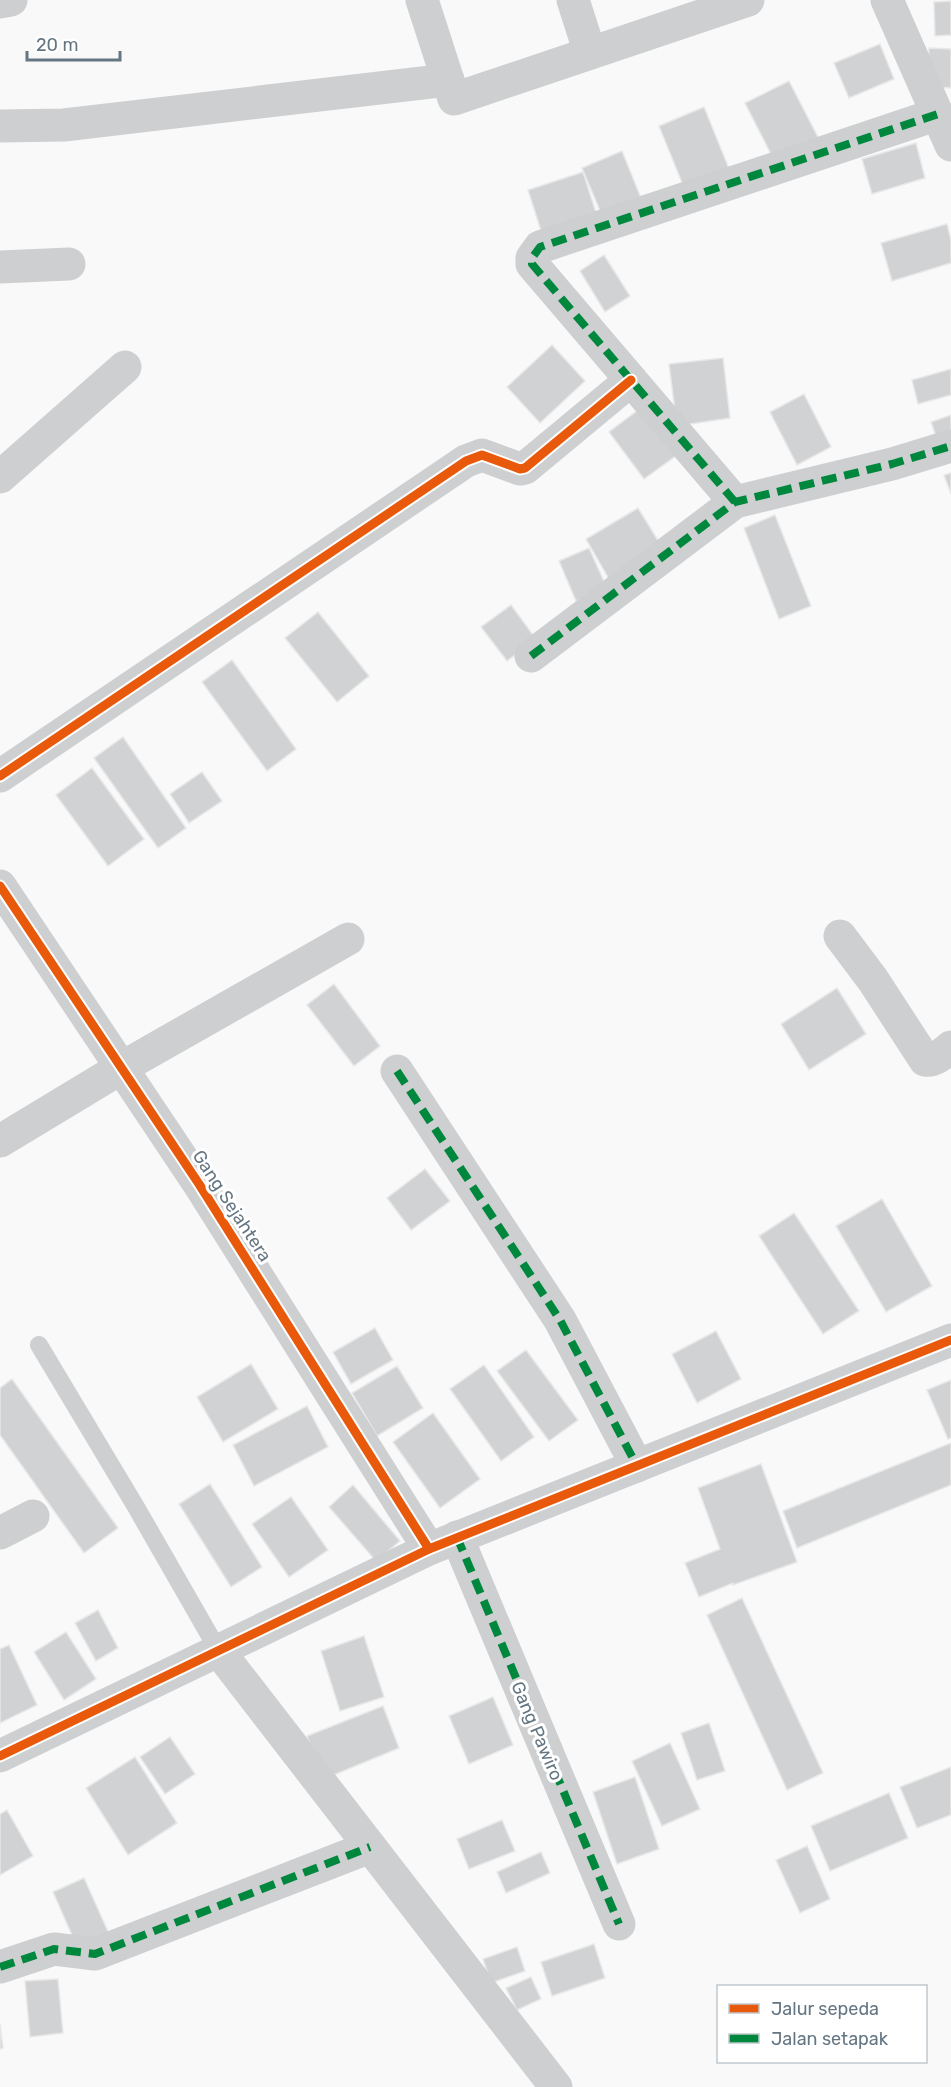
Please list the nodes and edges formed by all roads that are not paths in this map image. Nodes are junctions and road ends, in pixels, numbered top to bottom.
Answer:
1 (12, 0) edge
2 (422, 0) edge
3 (573, 0) edge
4 (887, 0) edge
5 (0, 2) edge
6 (731, 3) edge
7 (590, 53) junction
8 (448, 80) junction
9 (938, 114) junction
10 (0, 126) edge
11 (951, 145) edge
12 (69, 264) dead end
13 (0, 267) edge
14 (125, 368) dead end
15 (631, 380) junction
16 (951, 446) edge
17 (0, 477) edge
18 (735, 502) junction
19 (531, 656) dead end
20 (0, 776) edge
21 (0, 886) edge
22 (840, 936) dead end
23 (348, 939) dead end
24 (951, 1047) edge
25 (122, 1068) junction
26 (397, 1071) dead end
27 (0, 1141) edge
28 (951, 1340) edge
29 (39, 1345) dead end
30 (637, 1466) junction
31 (33, 1516) dead end
32 (0, 1533) edge
33 (443, 1543) junction
34 (218, 1650) junction
35 (0, 1756) edge
36 (370, 1846) junction
37 (619, 1924) dead end
38 (0, 1967) edge
39 (556, 2087) edge

1 - 5 street
2 - 8 street
3 - 7 street
4 - 9 street
6 - 7 street
7 - 8 street
8 - 10 street
9 - 11 street
9 - 15 street
12 - 13 street
14 - 17 street
15 - 18 street
15 - 20 street
16 - 18 street
18 - 19 street
21 - 25 street, Gang Sejahtera
22 - 24 street
23 - 25 street
25 - 27 street
25 - 33 street, Gang Sejahtera
26 - 30 street
28 - 30 street
29 - 34 lane
30 - 33 street
31 - 32 street
33 - 34 street
33 - 37 street, Gang Pawiro
34 - 35 street
34 - 36 street
36 - 38 street
36 - 39 street

